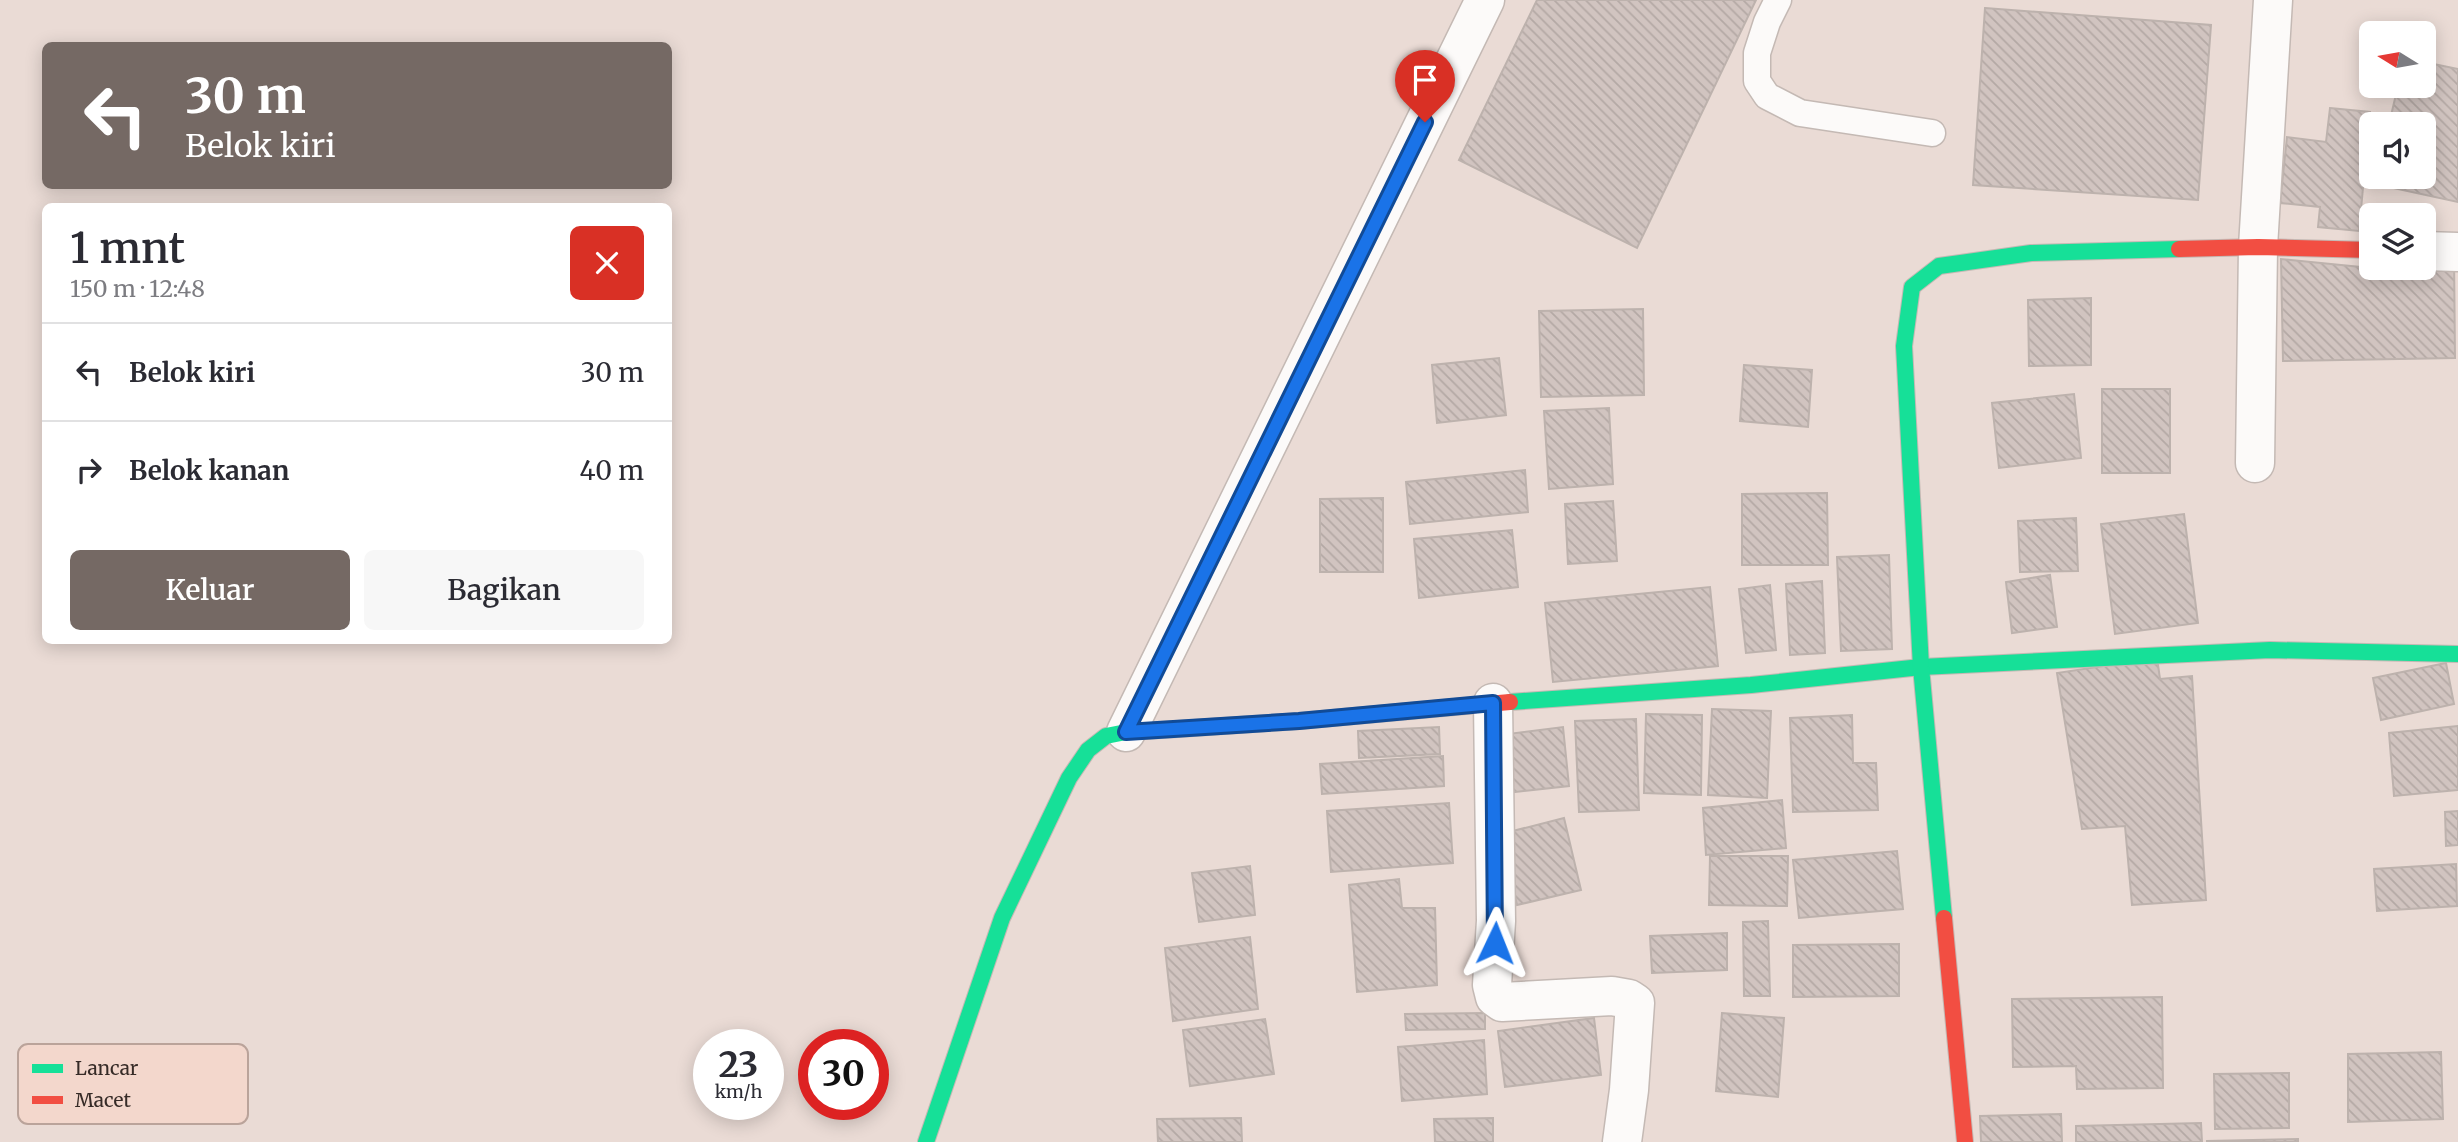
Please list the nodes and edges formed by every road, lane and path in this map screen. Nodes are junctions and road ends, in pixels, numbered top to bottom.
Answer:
1 (1485, 0) edge
2 (1778, 0) edge
3 (2273, 0) edge
4 (1932, 133) dead end
5 (2258, 247) junction
6 (2359, 250) edge
7 (2436, 251) edge
8 (2458, 252) edge
9 (2255, 463) dead end
10 (2458, 654) edge
11 (1921, 667) junction
12 (1493, 703) junction
13 (1126, 732) junction
14 (926, 1142) edge
15 (1622, 1142) edge
16 (1965, 1142) edge

1 - 13 street
2 - 4 lane
3 - 5 street
5 - 6 street
5 - 9 street
5 - 11 street
7 - 8 street
10 - 11 street
11 - 12 street
11 - 16 street
12 - 13 street
12 - 15 street
13 - 14 street

